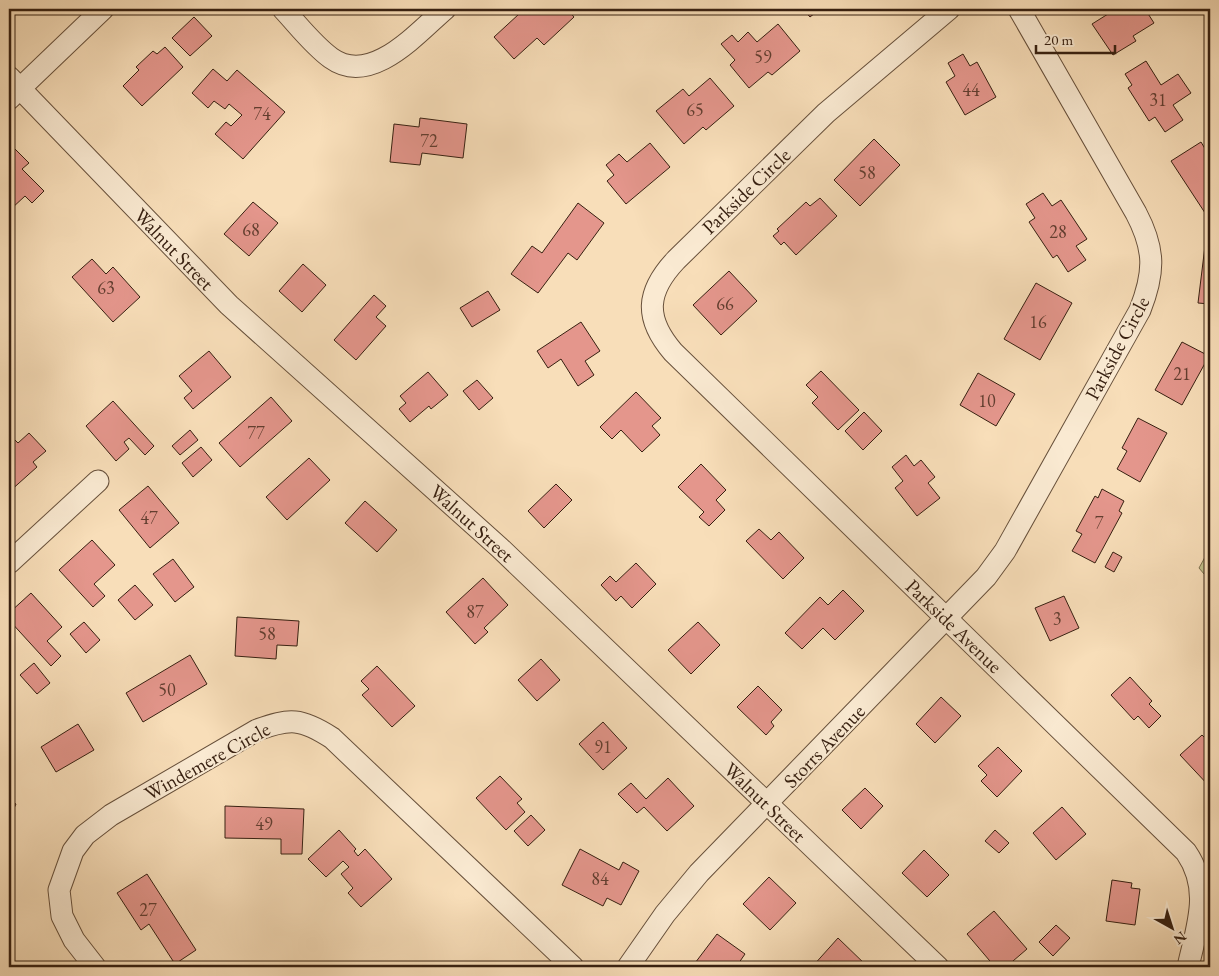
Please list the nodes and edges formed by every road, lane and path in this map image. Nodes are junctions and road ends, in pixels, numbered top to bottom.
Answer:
1 (102, 9) edge
2 (283, 9) edge
3 (445, 9) edge
4 (949, 9) edge
5 (1019, 9) edge
6 (13, 88) edge
7 (652, 306) joint
8 (98, 481) dead end
9 (9, 563) edge
10 (947, 619) junction
11 (767, 804) junction
12 (95, 967) edge
13 (573, 967) edge
14 (628, 967) edge
15 (938, 967) edge
16 (1188, 967) edge

1 - 6 street
2 - 3 street
4 - 7 street, Parkside Circle
5 - 10 street, Parkside Circle
6 - 11 street, Walnut Street
7 - 10 street, Parkside Avenue
8 - 9 street
10 - 11 street, Storrs Avenue
10 - 16 street, Parkside Avenue
11 - 14 street, Storrs Avenue
11 - 15 street, Walnut Street
12 - 13 street, Windemere Circle

